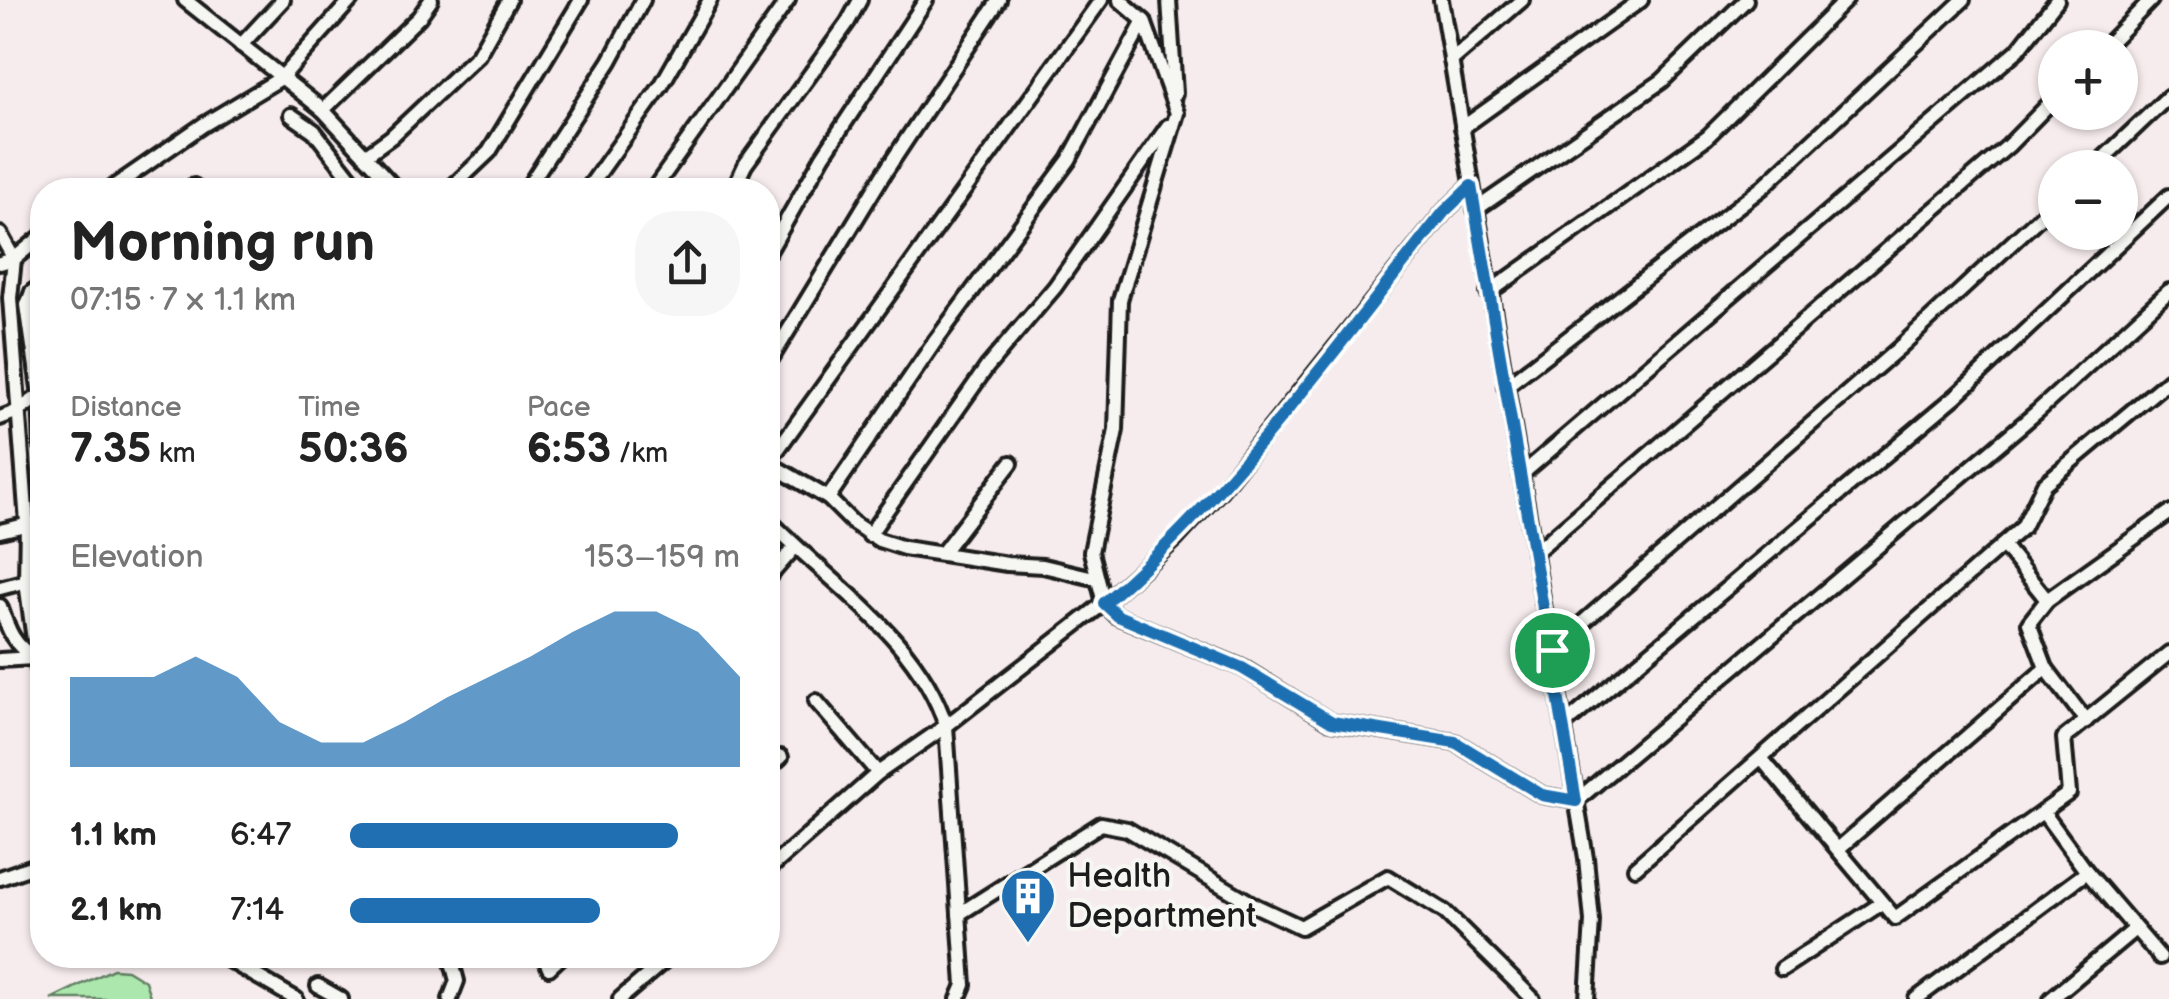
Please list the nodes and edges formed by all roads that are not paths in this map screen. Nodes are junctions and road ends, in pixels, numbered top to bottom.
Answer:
1 (186, 0) edge
2 (283, 0) edge
3 (352, 0) edge
4 (431, 0) edge
5 (508, 0) edge
6 (581, 0) edge
7 (643, 0) edge
8 (710, 0) edge
9 (788, 0) edge
10 (860, 0) edge
11 (926, 0) edge
12 (1000, 0) edge
13 (1100, 0) edge
14 (1120, 0) edge
15 (1169, 0) edge
16 (1441, 0) edge
17 (1522, 0) edge
18 (1641, 0) edge
19 (1746, 0) edge
20 (1846, 0) edge
21 (1963, 0) edge
22 (2056, 0) edge
23 (2151, 0) edge
24 (1144, 20) junction
25 (2122, 30) edge
26 (241, 45) junction
27 (1452, 61) junction
28 (280, 78) junction
29 (2169, 96) edge
30 (323, 110) junction
31 (1176, 113) junction
32 (291, 115) dead end
33 (2038, 115) edge
34 (1462, 128) junction
35 (2112, 150) edge
36 (366, 155) junction
37 (127, 178) edge
38 (350, 178) edge
39 (386, 178) edge
40 (462, 178) edge
41 (534, 178) edge
42 (596, 178) edge
43 (662, 178) edge
44 (738, 178) edge
45 (1471, 186) junction
46 (2169, 196) edge
47 (1475, 210) junction
48 (2038, 219) edge
49 (780, 232) edge
50 (0, 234) edge
51 (30, 245) edge
52 (7, 261) edge
53 (2169, 291) edge
54 (1488, 293) junction
55 (30, 297) edge
56 (30, 323) edge
57 (780, 344) edge
58 (6, 349) edge
59 (2169, 380) edge
60 (1506, 387) junction
61 (30, 402) edge
62 (18, 411) junction
63 (0, 418) edge
64 (780, 446) edge
65 (1011, 463) dead end
66 (780, 470) edge
67 (1521, 475) junction
68 (828, 498) junction
69 (2169, 514) edge
70 (28, 523) junction
71 (0, 531) edge
72 (780, 531) edge
73 (869, 536) junction
74 (2003, 545) junction
75 (795, 547) junction
76 (944, 552) junction
77 (1534, 553) junction
78 (780, 564) edge
79 (1098, 579) junction
80 (30, 581) edge
81 (26, 582) junction
82 (0, 588) edge
83 (30, 599) edge
84 (2047, 600) junction
85 (1104, 603) junction
86 (0, 606) edge
87 (1552, 650) junction
88 (2169, 653) edge
89 (30, 655) edge
90 (30, 658) edge
91 (0, 660) edge
92 (2046, 668) junction
93 (816, 701) dead end
94 (2086, 721) junction
95 (1564, 725) junction
96 (946, 726) junction
97 (1762, 758) junction
98 (878, 773) junction
99 (1576, 801) junction
100 (2043, 812) junction
101 (1838, 849) junction
102 (780, 859) edge
103 (30, 867) edge
104 (1636, 868) dead end
105 (2086, 872) junction
106 (0, 878) edge
107 (1882, 903) junction
108 (958, 914) junction
109 (2135, 930) junction
110 (2160, 958) dead end
111 (242, 968) edge
112 (453, 968) edge
113 (656, 968) edge
114 (1782, 969) dead end
115 (318, 986) dead end
116 (296, 999) edge
117 (341, 999) edge
118 (450, 999) edge
119 (620, 999) edge
120 (958, 999) edge
121 (1532, 999) edge
122 (1587, 999) edge
123 (1916, 999) edge
124 (2050, 999) edge

1 - 26 street
2 - 26 street
3 - 28 street
4 - 30 street
5 - 36 street
6 - 40 street
7 - 41 street
8 - 42 street
9 - 43 street
10 - 44 street
11 - 49 street
12 - 57 street
13 - 64 street
14 - 24 street
15 - 31 street
16 - 27 street
17 - 27 street
18 - 34 street
19 - 47 street
20 - 54 street
21 - 60 street
22 - 67 street
23 - 25 street
24 - 31 street
24 - 68 street
26 - 28 street
27 - 34 street
28 - 30 street
28 - 37 street
29 - 35 street
30 - 36 street
31 - 73 street
31 - 79 street
32 - 38 street
33 - 77 street
34 - 45 street
36 - 39 street
45 - 47 street
45 - 85 street
46 - 95 street
47 - 54 street
48 - 87 street
50 - 52 street
51 - 52 street
52 - 58 street
53 - 99 street
54 - 60 street
55 - 56 street
58 - 62 street
59 - 74 street
60 - 67 street
61 - 62 street
62 - 63 street
62 - 70 street
65 - 76 street
66 - 68 street
67 - 77 street
68 - 73 street
69 - 84 street
70 - 71 street
70 - 81 street
72 - 75 street
73 - 76 street
74 - 84 street
74 - 97 street
75 - 78 street
75 - 96 street
76 - 79 street
77 - 87 street
79 - 85 street
80 - 81 street
81 - 82 street
81 - 83 street
84 - 92 street
85 - 96 street
85 - 99 street
86 - 89 street
87 - 95 street
88 - 94 street
90 - 91 street
92 - 94 street
92 - 101 street
93 - 98 street
94 - 100 street
95 - 99 street
96 - 98 street
96 - 108 street
97 - 101 street
97 - 104 street
98 - 102 street
99 - 122 street
100 - 105 street
100 - 107 street
101 - 107 street
103 - 106 street
105 - 109 street
105 - 123 street
107 - 114 street
108 - 120 street
108 - 121 street
109 - 110 street
109 - 124 street
111 - 116 street
112 - 118 street
113 - 119 street
115 - 117 street

